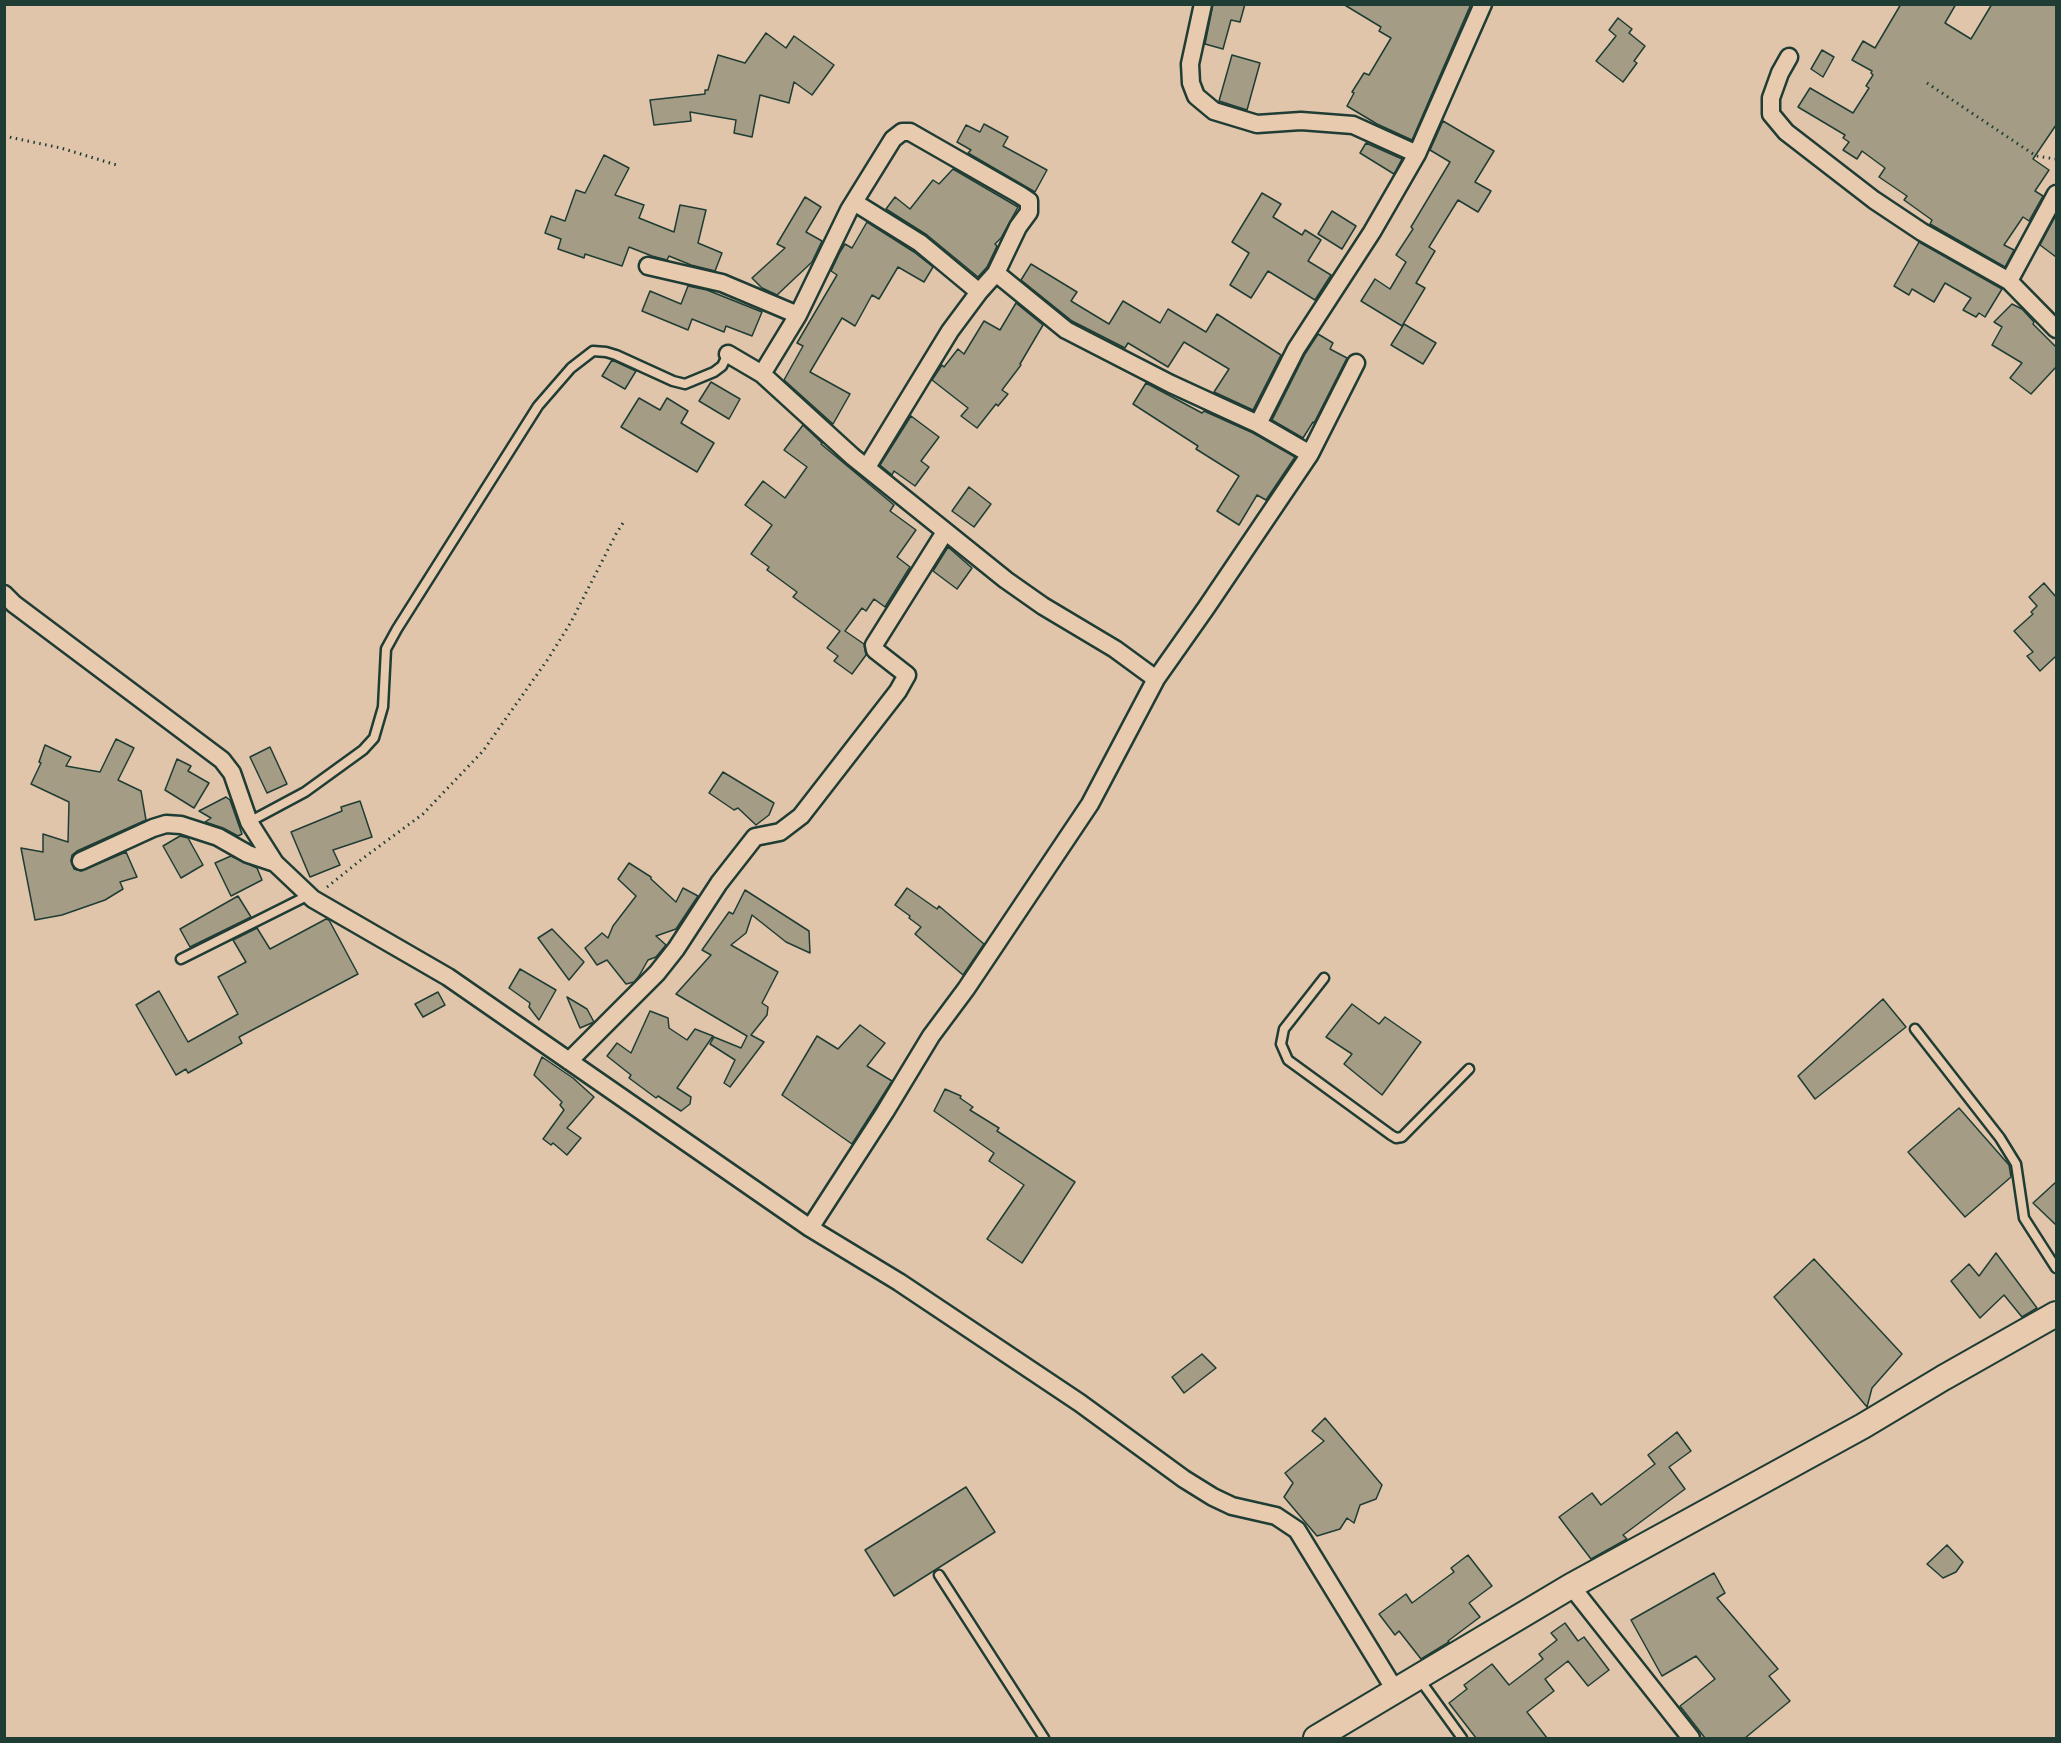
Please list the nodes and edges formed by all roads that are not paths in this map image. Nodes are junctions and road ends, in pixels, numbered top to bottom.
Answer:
1 (1203, 4) edge
2 (1483, 4) edge
3 (1789, 57) dead end
4 (1418, 154) junction
5 (2056, 194) edge
6 (854, 202) junction
7 (648, 266) dead end
8 (996, 273) junction
9 (2009, 281) junction
10 (979, 292) junction
11 (798, 315) junction
12 (2056, 329) edge
13 (728, 354) joint
14 (1356, 363) dead end
15 (762, 374) junction
16 (1258, 424) junction
17 (1310, 454) junction
18 (867, 467) junction
19 (945, 532) junction
20 (4, 594) edge
21 (1156, 679) junction
22 (249, 822) junction
23 (81, 861) dead end
24 (275, 863) junction
25 (310, 896) junction
26 (180, 959) dead end
27 (1324, 978) dead end
28 (1915, 1029) dead end
29 (569, 1061) junction
30 (1469, 1069) dead end
31 (810, 1227) junction
32 (2056, 1268) edge
33 (2056, 1314) edge
34 (939, 1575) dead end
35 (1570, 1586) junction
36 (1418, 1677) junction
37 (1395, 1690) junction
38 (1044, 1738) edge
39 (1316, 1738) edge
40 (1462, 1738) edge
41 (1691, 1738) edge

1 - 4 street
2 - 4 street
3 - 9 street
4 - 16 street
5 - 9 street
6 - 8 street
6 - 10 street
6 - 11 street
7 - 11 street
8 - 10 street
8 - 16 street
9 - 12 street
10 - 18 street
11 - 15 street
13 - 15 street
13 - 22 lane
14 - 17 street
15 - 18 street
16 - 17 street
17 - 21 street
18 - 19 street
19 - 21 street
19 - 29 street
20 - 22 street
21 - 31 street
22 - 24 street
23 - 24 street
24 - 25 street
25 - 26 lane
25 - 29 street
27 - 30 lane
28 - 32 lane
29 - 31 street
31 - 37 street
33 - 35 main road
34 - 38 lane
35 - 36 main road
35 - 41 street
36 - 37 main road
36 - 40 lane
37 - 39 main road

